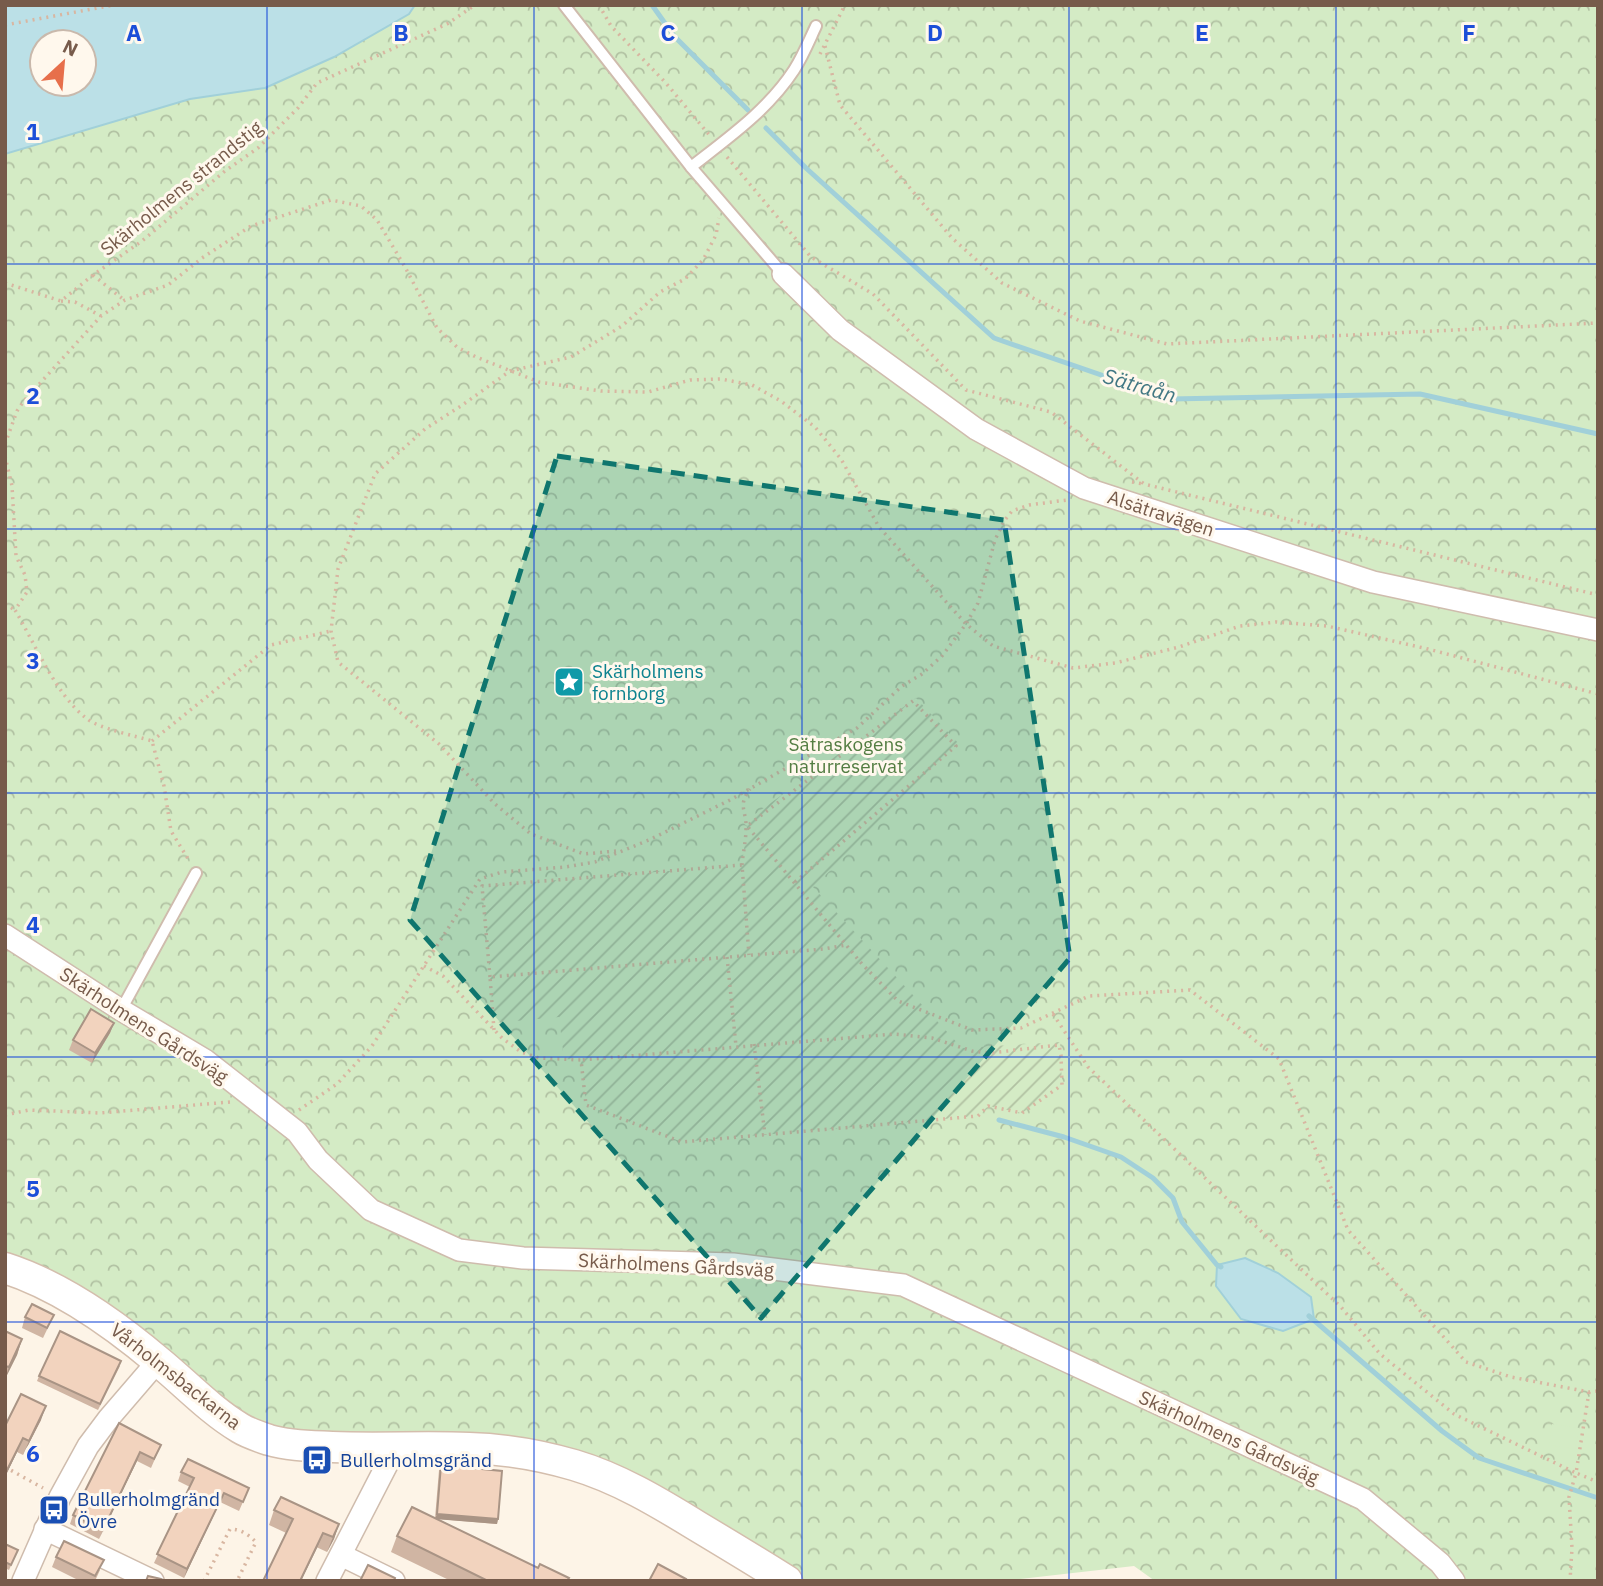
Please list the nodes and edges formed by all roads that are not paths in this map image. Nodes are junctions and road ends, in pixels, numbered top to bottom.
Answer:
1 (564, 5) edge
2 (816, 26) dead end
3 (691, 167) junction
4 (783, 274) joint
5 (1598, 630) edge
6 (196, 873) road end
7 (5, 935) edge
8 (121, 1010) junction
9 (5, 1268) edge
10 (158, 1361) junction
11 (395, 1449) junction
12 (45, 1529) junction
13 (341, 1555) junction
14 (5, 1575) edge
15 (18, 1581) edge
16 (23, 1581) edge
17 (153, 1581) edge
18 (327, 1581) edge
19 (394, 1581) edge
20 (787, 1581) edge
21 (1454, 1581) edge

1 - 3 lane
2 - 3 lane
3 - 4 lane
4 - 5 street, Alsätravägen
6 - 8 lane
7 - 8 street, Skärholmens Gårdsväg
8 - 21 street, Skärholmens Gårdsväg
9 - 10 street, Vårholmsbackarna
10 - 11 street, Vårholmsbackarna
10 - 12 street
11 - 13 street
11 - 20 street, Vårholmsbackarna
12 - 16 street
12 - 17 street
13 - 18 street
13 - 19 street
14 - 15 street

